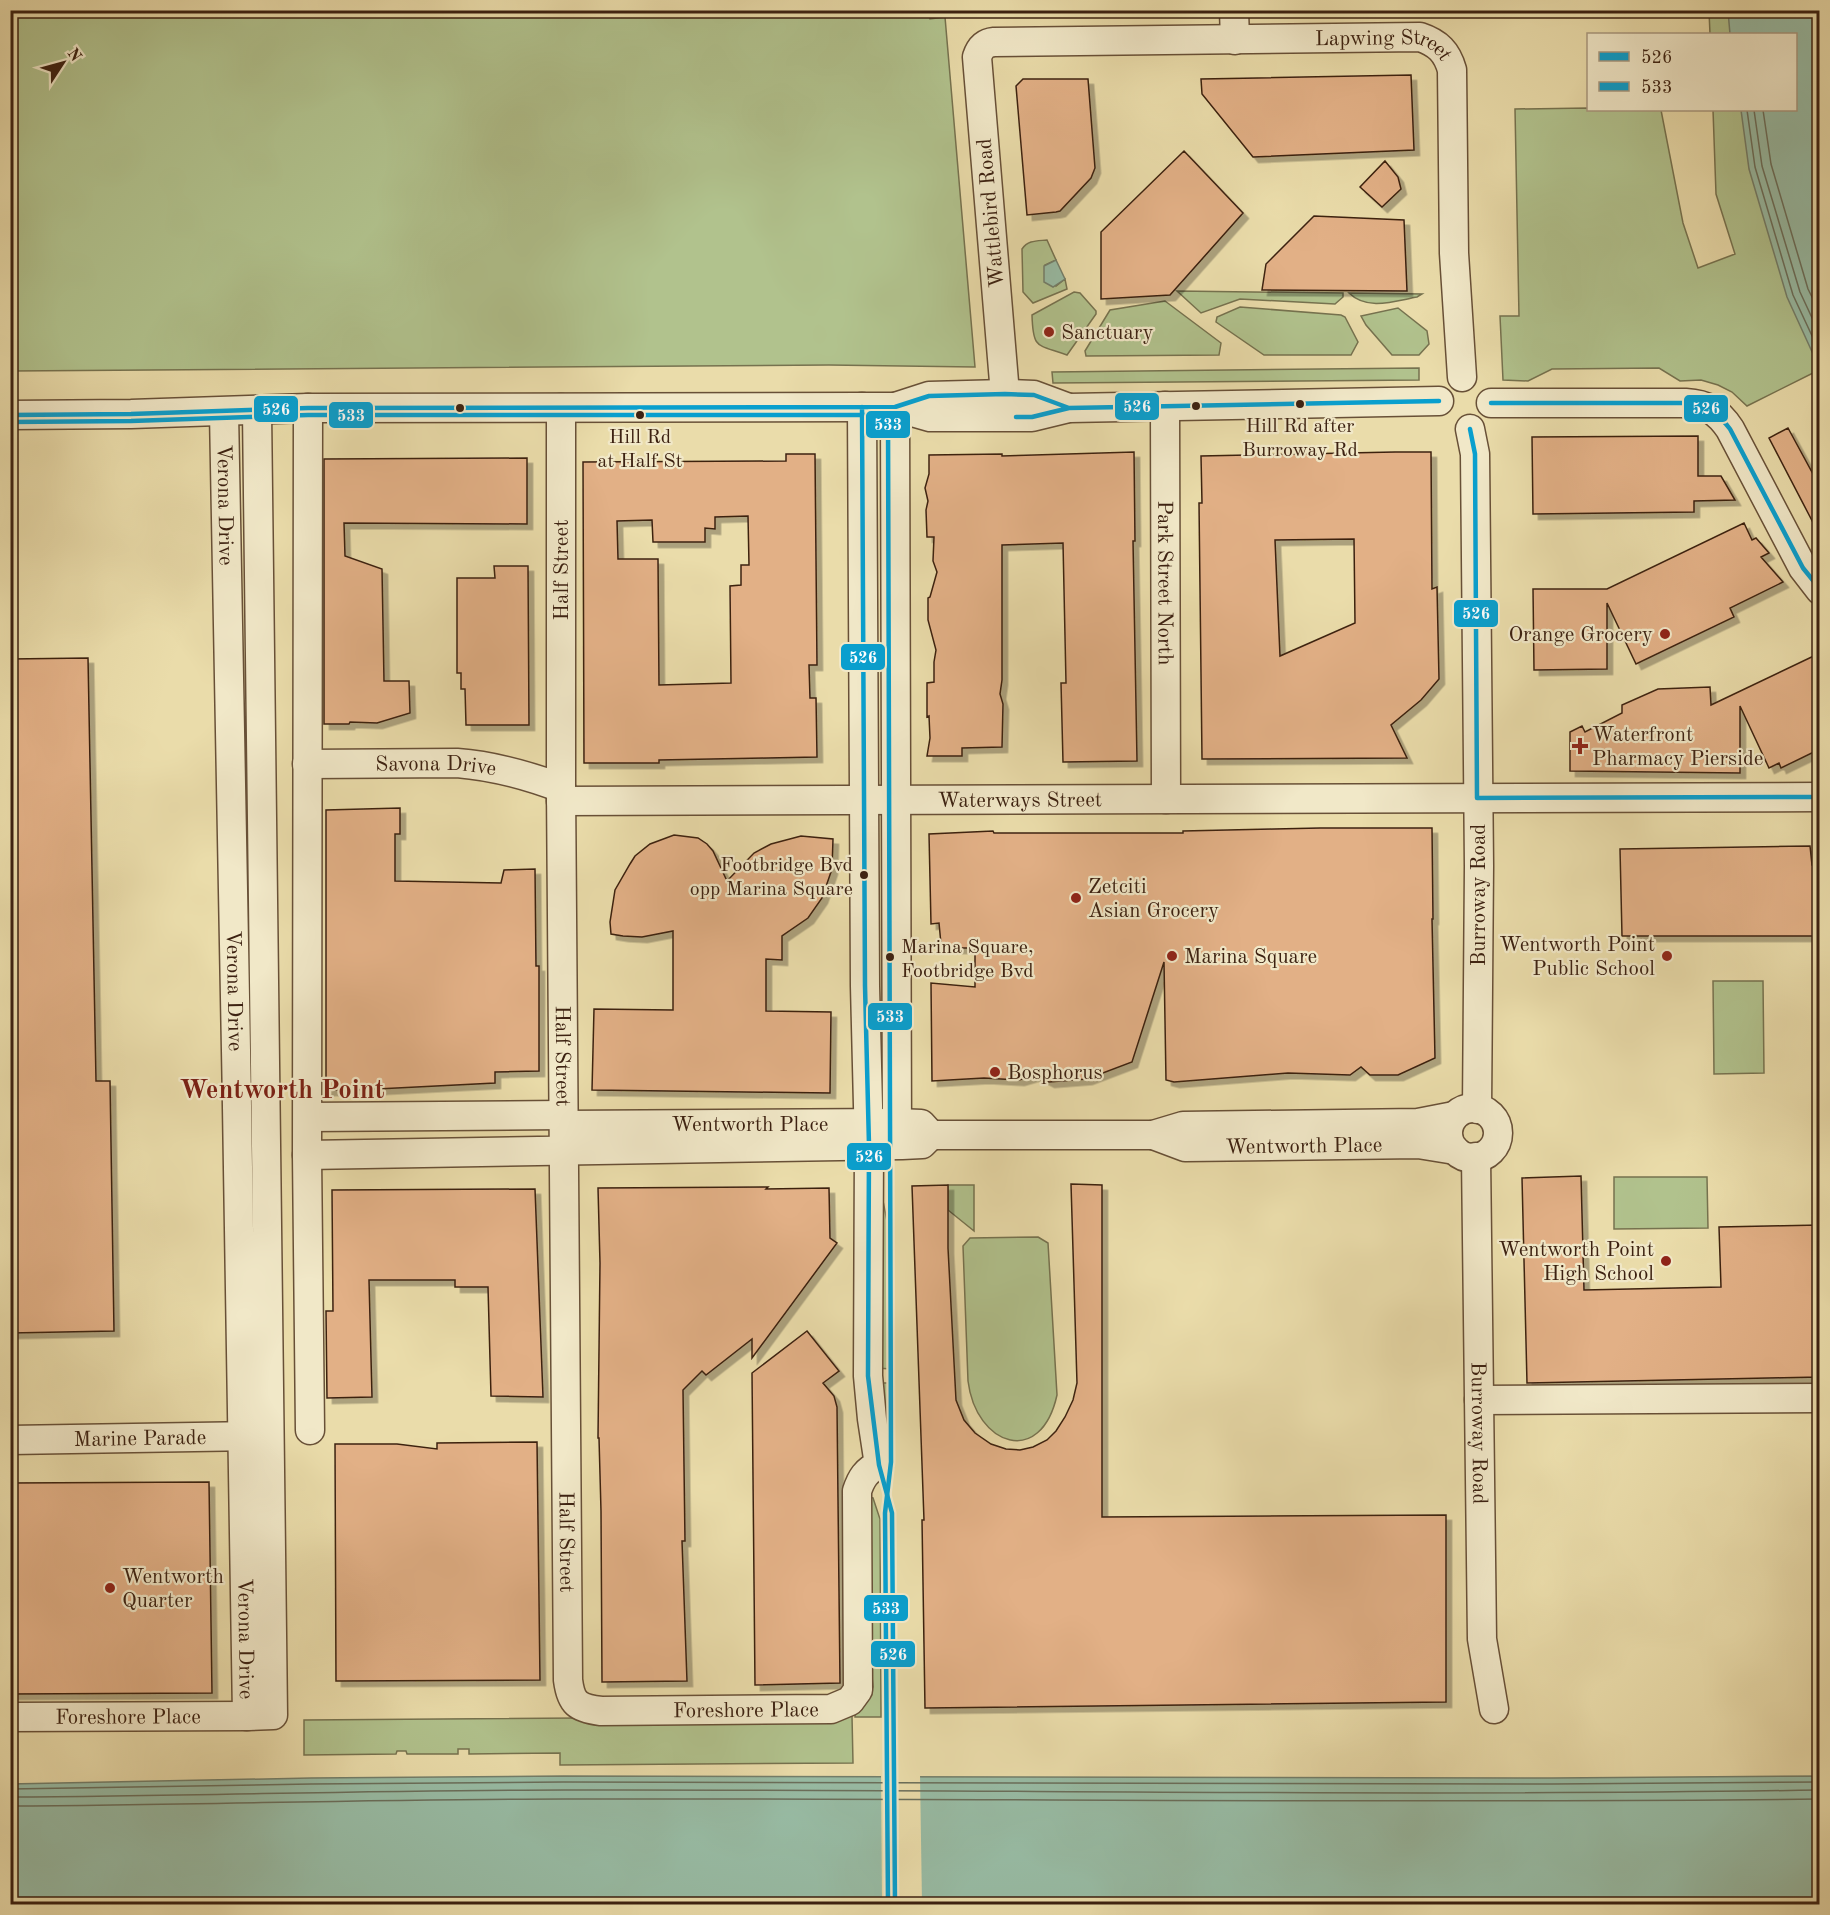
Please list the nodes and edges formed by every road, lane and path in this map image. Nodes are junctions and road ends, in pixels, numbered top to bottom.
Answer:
1 (1234, 10) edge
2 (1235, 40) junction
3 (994, 42) joint
4 (1462, 377) junction
5 (1005, 394) junction
6 (1439, 401) junction
7 (1491, 403) junction
8 (1165, 406) junction
9 (894, 407) junction
10 (308, 408) junction
11 (561, 408) junction
12 (862, 408) junction
13 (1069, 408) junction
14 (257, 411) junction
15 (224, 412) junction
16 (10, 415) edge
17 (1470, 429) junction
18 (1820, 591) edge
19 (307, 764) junction
20 (230, 766) junction
21 (262, 766) junction
22 (561, 795) junction
23 (1820, 797) edge
24 (1477, 798) junction
25 (1166, 799) junction
26 (865, 801) junction
27 (895, 801) junction
28 (1466, 1113) junction
29 (308, 1117) junction
30 (564, 1130) junction
31 (897, 1134) junction
32 (868, 1135) junction
33 (1153, 1135) junction
34 (237, 1139) junction
35 (266, 1139) junction
36 (1466, 1154) junction
37 (307, 1155) junction
38 (1820, 1398) edge
39 (1479, 1400) junction
40 (310, 1430) dead end
41 (257, 1436) junction
42 (10, 1440) edge
43 (575, 1703) joint
44 (1494, 1709) dead end
45 (247, 1716) joint
46 (10, 1717) edge

1 - 2 street
2 - 3 street, Lapwing Street
2 - 4 street, Lapwing Street
3 - 5 street, Wattlebird Road
4 - 6 street
4 - 7 street
5 - 9 street
5 - 13 street
6 - 8 street
6 - 17 street
7 - 17 street
7 - 18 street
8 - 13 street
8 - 25 street, Park Street North
9 - 12 street
9 - 13 street
9 - 27 street
10 - 11 street
10 - 14 street
10 - 19 street
11 - 12 street
11 - 22 street, Half Street
12 - 26 street
14 - 15 street
14 - 21 street, Verona Drive
15 - 16 street
15 - 20 street, Verona Drive
17 - 24 street, Burroway Road
19 - 22 street, Savona Drive
19 - 29 street
20 - 21 street
20 - 34 street, Verona Drive
21 - 35 street, Verona Drive
22 - 26 street, Waterways Street
22 - 30 street, Half Street
23 - 24 street, Waterways Street
24 - 25 street, Waterways Street
24 - 28 street, Burroway Road
25 - 27 street, Waterways Street
26 - 27 street, Waterways Street
26 - 32 street
27 - 31 street
28 - 33 street, Wentworth Place
28 - 36 street
28 - 36 street
29 - 30 street
29 - 37 street
30 - 32 street, Wentworth Place
30 - 37 street
30 - 43 street, Half Street
31 - 32 street, Wentworth Place
31 - 33 street, Wentworth Place
32 - 43 street, Foreshore Place
33 - 36 street, Wentworth Place
34 - 35 street
34 - 41 street, Verona Drive
35 - 41 street, Verona Drive
36 - 39 street, Burroway Road
37 - 40 street
38 - 39 street
39 - 44 street, Burroway Road
41 - 42 street, Marine Parade
41 - 45 street, Verona Drive
45 - 46 street, Foreshore Place

